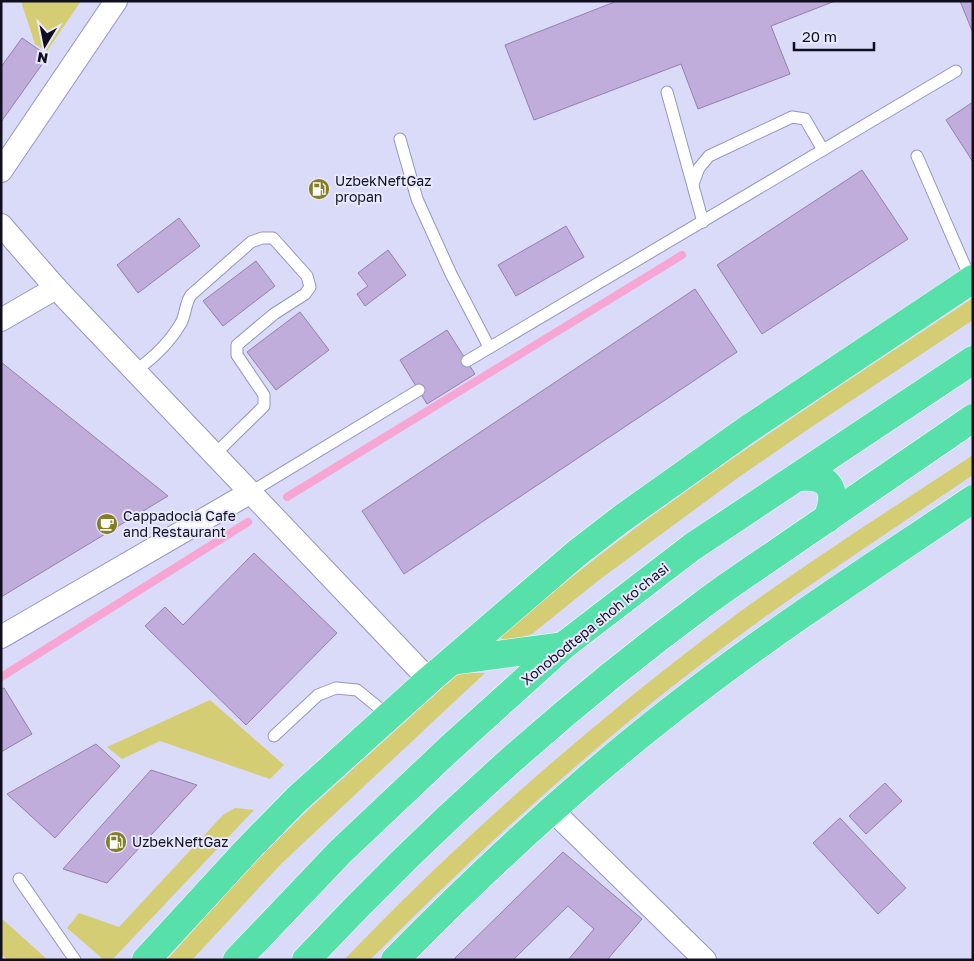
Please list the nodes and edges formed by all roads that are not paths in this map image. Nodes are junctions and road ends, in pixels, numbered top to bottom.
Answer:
1 (116, 1) edge
2 (956, 71) dead end
3 (667, 92) dead end
4 (400, 139) dead end
5 (823, 150) junction
6 (917, 156) dead end
7 (1, 172) edge
8 (693, 184) junction
9 (703, 222) junction
10 (1, 225) edge
11 (972, 280) edge
12 (56, 288) junction
13 (1, 320) edge
14 (489, 347) junction
15 (973, 360) edge
16 (467, 361) dead end
17 (135, 371) junction
18 (418, 390) dead end
19 (973, 418) edge
20 (214, 455) junction
21 (799, 477) junction
22 (251, 492) junction
23 (973, 499) edge
24 (827, 519) junction
25 (1, 636) edge
26 (563, 646) junction
27 (452, 661) junction
28 (429, 680) junction
29 (389, 716) junction
30 (274, 736) dead end
31 (552, 810) junction
32 (20, 879) dead end
33 (154, 955) edge
34 (695, 956) edge
35 (75, 960) edge
36 (236, 960) edge
37 (306, 960) edge
38 (395, 960) edge

1 - 7 street
2 - 5 lane
3 - 8 lane
4 - 14 lane
5 - 8 lane
5 - 9 lane
6 - 11 lane
8 - 9 lane
9 - 14 lane
10 - 12 street
11 - 27 highway
12 - 13 street
12 - 17 street
14 - 16 lane
15 - 21 highway, Xonobodtepa shoh ko'chasi
17 - 20 street
17 - 20 lane
18 - 22 lane
19 - 24 highway
20 - 22 street
21 - 24 highway
21 - 26 highway, Xonobodtepa shoh ko'chasi
22 - 25 street
22 - 28 street
23 - 31 highway
24 - 37 highway
26 - 27 highway
26 - 36 highway, Xonobodtepa shoh ko'chasi
27 - 28 highway
28 - 29 highway
29 - 30 lane
29 - 33 highway
31 - 34 street
31 - 38 highway
32 - 35 lane

